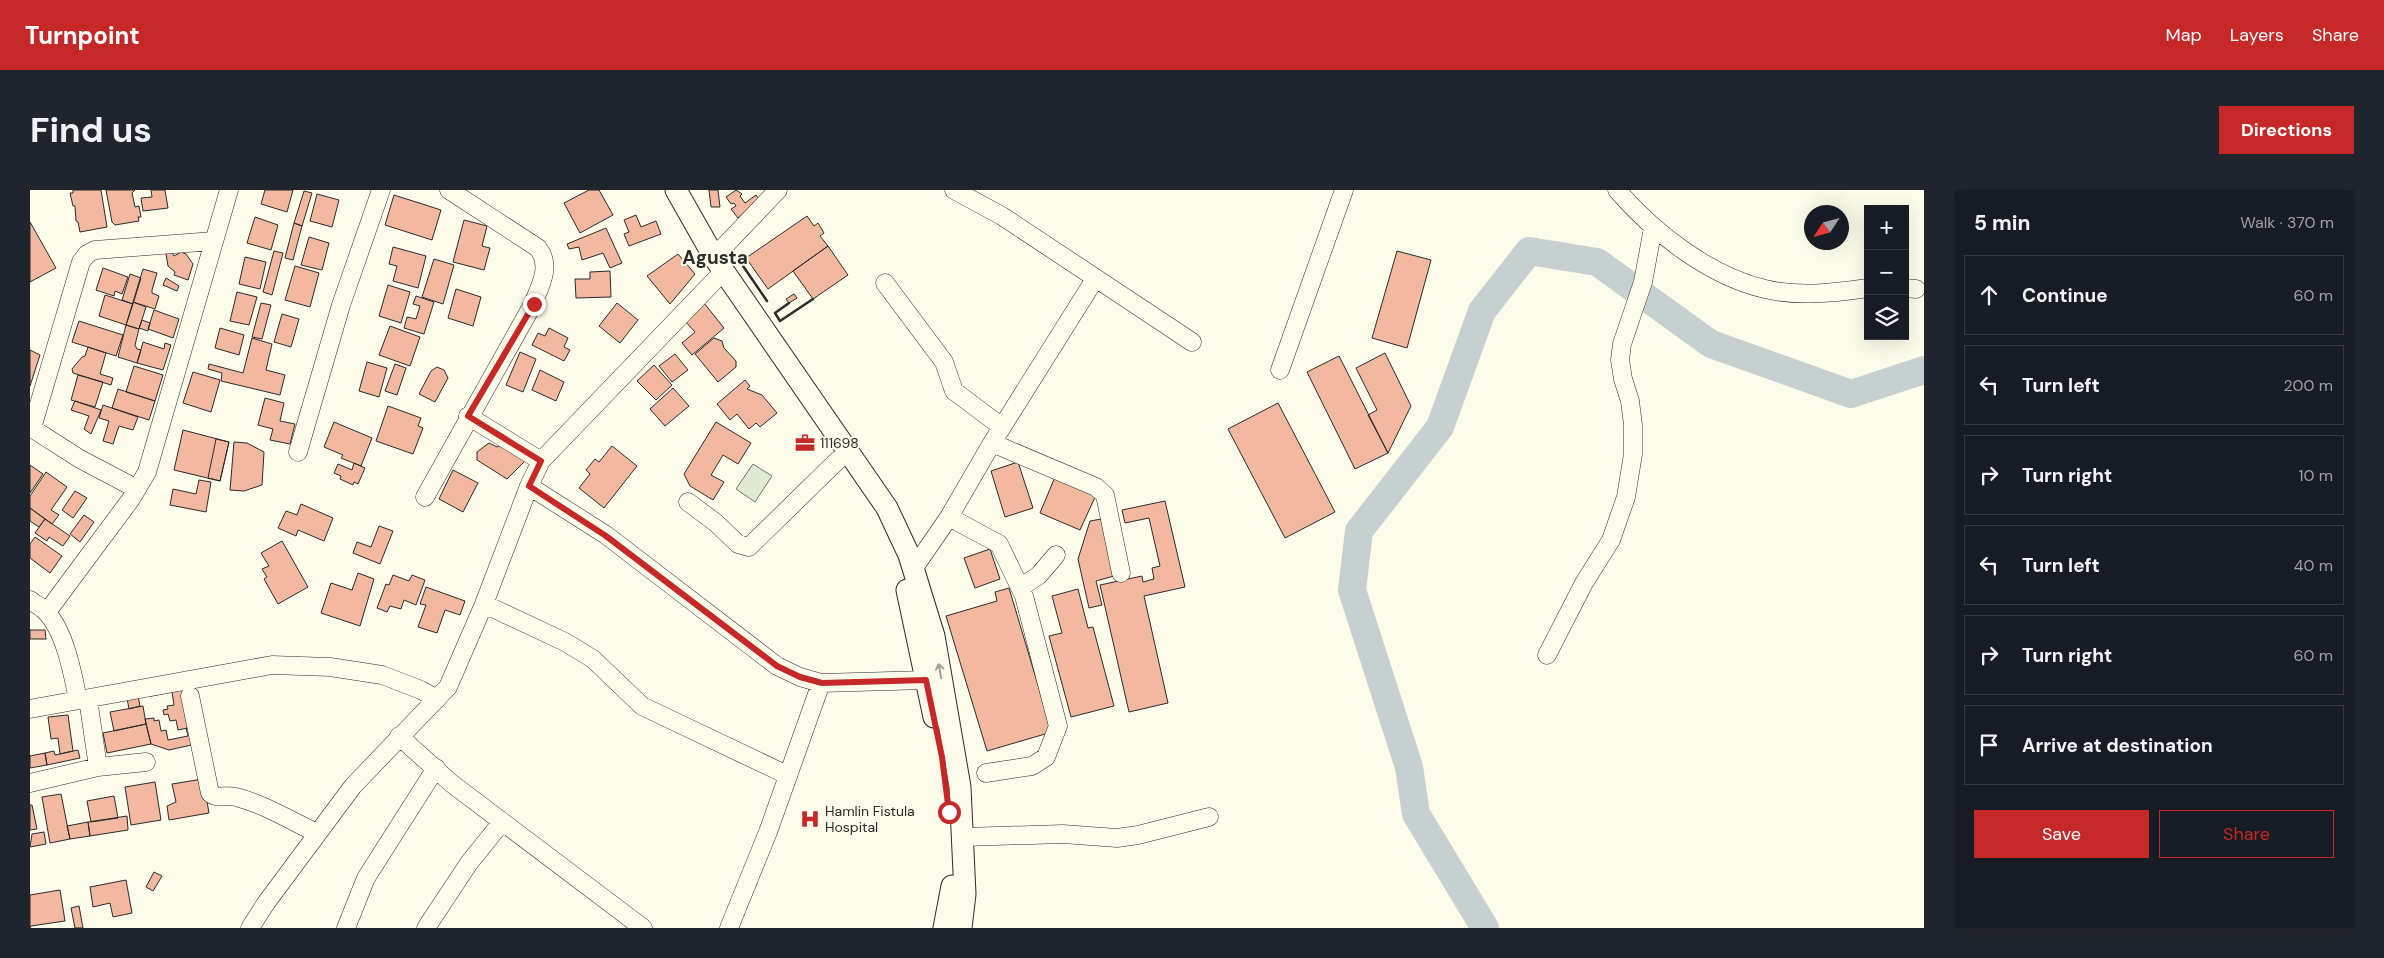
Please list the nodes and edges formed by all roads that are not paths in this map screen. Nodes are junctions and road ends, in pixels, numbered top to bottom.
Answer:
1 (229, 190) edge
2 (381, 190) edge
3 (449, 190) edge
4 (667, 190) edge
5 (676, 190) edge
6 (778, 190) edge
7 (954, 190) edge
8 (1344, 190) edge
9 (1617, 190) edge
10 (1653, 228) junction
11 (214, 241) junction
12 (715, 267) junction
13 (1095, 279) junction
14 (885, 283) dead end
15 (1864, 289) edge
16 (1192, 342) dead end
17 (1280, 370) dead end
18 (468, 416) junction
19 (1002, 427) junction
20 (31, 428) edge
21 (992, 443) junction
22 (298, 452) dead end
23 (838, 460) junction
24 (541, 461) junction
25 (529, 486) junction
26 (138, 490) junction
27 (425, 497) dead end
28 (688, 502) dead end
29 (949, 517) junction
30 (1056, 555) dead end
31 (914, 568) junction
32 (1121, 573) dead end
33 (1020, 588) junction
34 (30, 600) edge
35 (484, 604) junction
36 (47, 612) junction
37 (1546, 655) dead end
38 (926, 680) junction
39 (822, 683) junction
40 (190, 696) dead end
41 (437, 699) junction
42 (83, 700) junction
43 (30, 709) edge
44 (399, 736) junction
45 (146, 762) dead end
46 (98, 767) junction
47 (436, 768) junction
48 (986, 773) dead end
49 (787, 775) junction
50 (30, 783) edge
51 (1209, 816) dead end
52 (502, 822) junction
53 (317, 833) junction
54 (964, 837) junction
55 (250, 928) edge
56 (346, 928) edge
57 (426, 928) edge
58 (643, 928) edge
59 (729, 928) edge
60 (944, 928) edge
61 (961, 928) edge

1 - 11 street
2 - 22 street
3 - 18 street
4 - 12 main road
5 - 12 main road
6 - 12 street
7 - 13 street
8 - 17 street
9 - 10 street
10 - 15 street
10 - 37 street
11 - 20 street
11 - 26 street
12 - 23 main road
12 - 24 street
12 - 31 main road
13 - 16 street
13 - 19 street
14 - 19 street
18 - 24 street
18 - 27 street
19 - 21 street
20 - 26 street
21 - 29 street
21 - 32 street
23 - 28 street
23 - 38 main road
24 - 25 street
25 - 35 street
25 - 39 street
26 - 36 street
29 - 31 street
29 - 33 street
30 - 33 street
54 -> 31 main road
33 - 48 street
34 - 36 street
35 - 41 street
35 - 49 street
36 - 42 street
38 - 39 street
38 - 60 main road
39 - 49 street
40 - 53 street
41 - 42 street
41 - 44 street
42 - 43 street
42 - 46 street
44 - 47 street
44 - 53 street
45 - 46 street
46 - 50 street
47 - 52 street
47 - 56 street
49 - 59 street
51 - 54 street
52 - 57 street
52 - 58 street
53 - 55 street
54 - 61 main road

